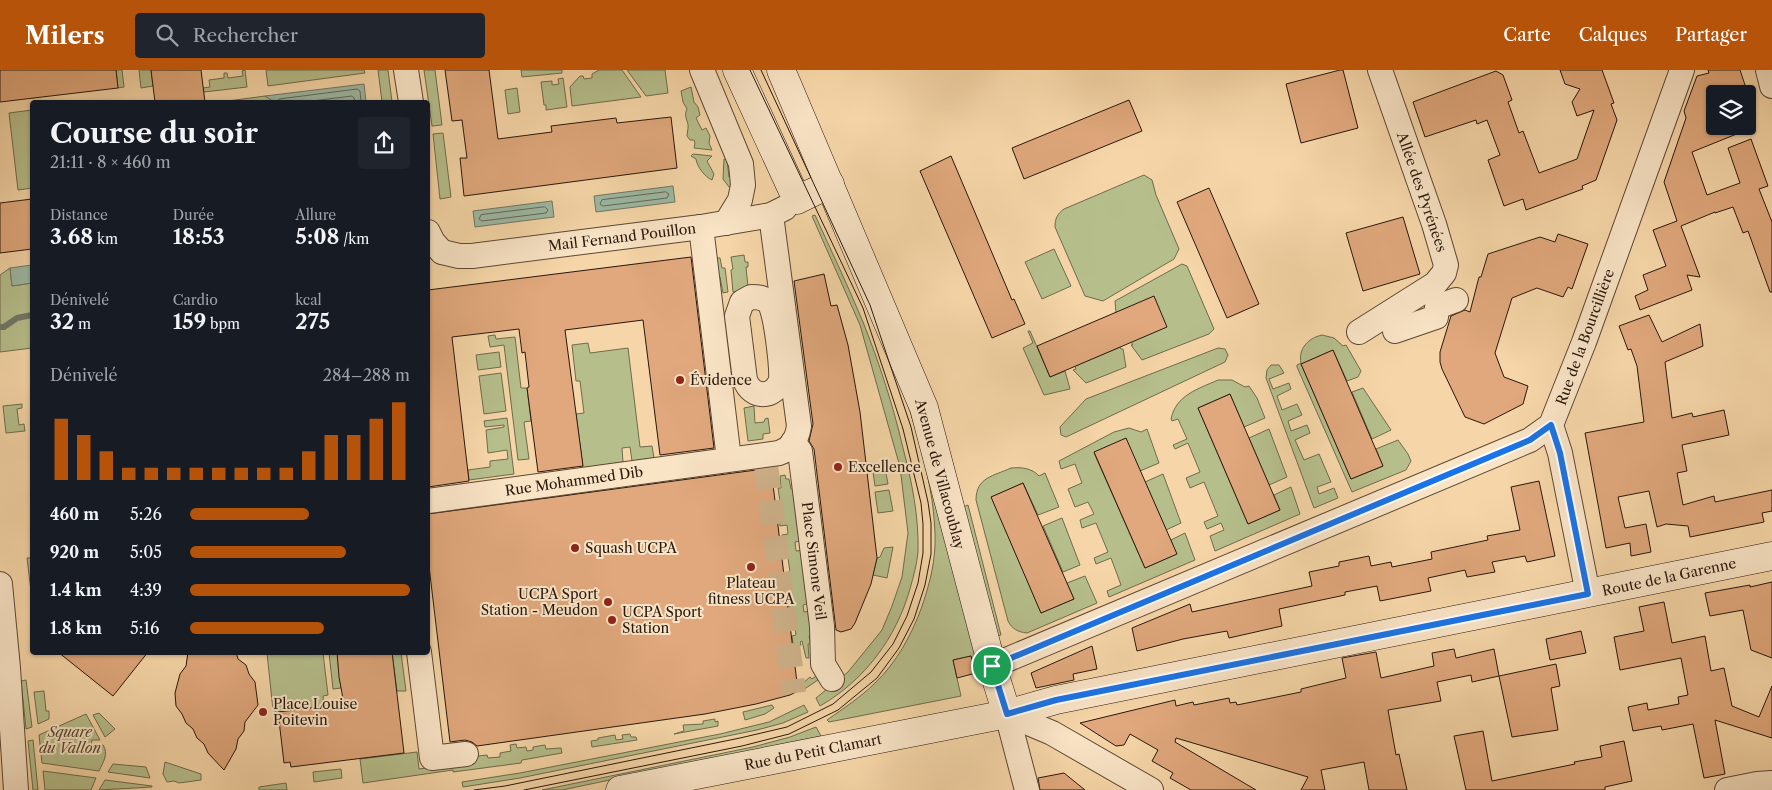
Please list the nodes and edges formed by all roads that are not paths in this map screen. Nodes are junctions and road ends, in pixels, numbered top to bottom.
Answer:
1 (406, 70) edge
2 (702, 70) edge
3 (737, 70) edge
4 (781, 70) edge
5 (1380, 70) edge
6 (1682, 70) edge
7 (1768, 70) edge
8 (1772, 86) edge
9 (410, 100) edge
10 (830, 184) junction
11 (798, 200) junction
12 (771, 215) junction
13 (726, 223) junction
14 (701, 227) junction
15 (430, 236) edge
16 (435, 257) edge
17 (1456, 300) dead end
18 (1395, 331) dead end
19 (1359, 332) dead end
20 (1551, 425) junction
21 (793, 442) junction
22 (724, 460) junction
23 (430, 501) edge
24 (1772, 556) edge
25 (0, 584) edge
26 (1588, 594) junction
27 (419, 655) edge
28 (992, 666) junction
29 (832, 679) dead end
30 (1007, 714) junction
31 (466, 754) dead end
32 (1772, 784) edge
33 (16, 790) edge
34 (620, 790) edge
35 (1027, 790) edge
36 (1151, 790) edge
37 (1727, 790) edge

1 - 9 street
2 - 13 street
3 - 11 main road
4 - 10 main road, Avenue de Villacoublay
5 - 19 street, Allée des Pyrénées
6 - 20 street, Rue de la Bourcillière
7 - 8 street
10 - 11 main road
10 - 28 main road, Avenue de Villacoublay
11 - 12 street, Mail Fernand Pouillon
12 - 13 street, Mail Fernand Pouillon
12 - 21 street
13 - 14 street, Mail Fernand Pouillon
14 - 16 street, Mail Fernand Pouillon
14 - 22 street
15 - 16 street
17 - 18 street
20 - 26 street
20 - 28 street
21 - 22 street
21 - 29 street, Place Simone Veil
22 - 23 street, Rue Mohammed Dib
24 - 26 main road, Route de la Garenne
25 - 33 street
26 - 30 main road, Route de la Garenne
27 - 31 street
28 - 30 main road, Avenue de Villacoublay
30 - 34 main road, Rue du Petit Clamart
30 - 35 street
30 - 36 street
32 - 37 street

